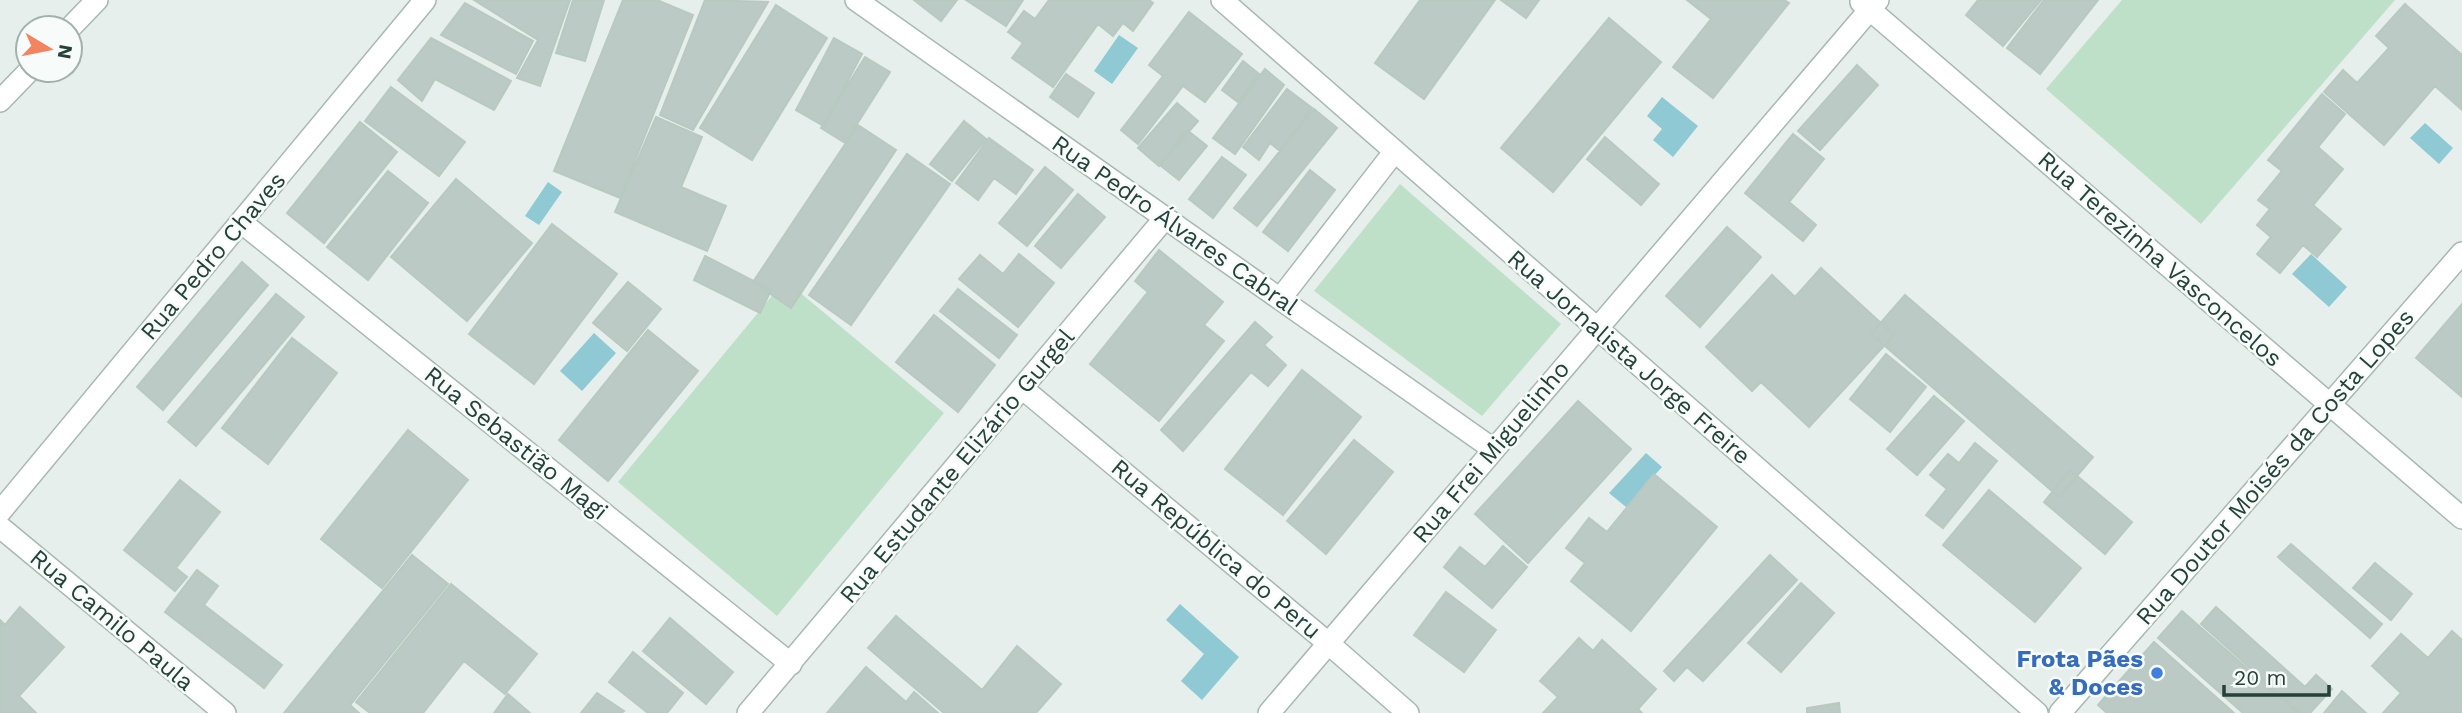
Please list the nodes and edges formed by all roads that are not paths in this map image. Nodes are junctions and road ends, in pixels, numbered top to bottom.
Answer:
1 (97, 0) edge
2 (425, 0) edge
3 (856, 0) edge
4 (1222, 0) edge
5 (1869, 3) edge
6 (84, 14) edge
7 (16, 84) edge
8 (0, 101) edge
9 (1395, 151) junction
10 (1165, 218) junction
11 (241, 222) junction
12 (2462, 253) edge
13 (1280, 299) junction
14 (1596, 329) junction
15 (1022, 388) junction
16 (2330, 404) junction
17 (1493, 449) junction
18 (0, 512) edge
19 (2462, 518) edge
20 (0, 527) edge
21 (1328, 643) junction
22 (790, 664) junction
23 (225, 713) edge
24 (748, 713) edge
25 (1269, 713) edge
26 (1408, 713) edge
27 (2037, 713) edge
28 (2060, 713) edge

1 - 6 street
2 - 11 street, Rua Pedro Chaves
3 - 10 street, Rua Pedro Álvares Cabral
4 - 9 street, Rua Jornalista Jorge Freire
5 - 14 street, Rua Frei Miguelinho
5 - 16 street, Rua Terezinha Vasconcelos
7 - 8 street
9 - 13 street
9 - 14 street, Rua Jornalista Jorge Freire
10 - 13 street, Rua Pedro Álvares Cabral
10 - 15 street, Rua Estudante Elizário Gurgel
11 - 18 street, Rua Pedro Chaves
11 - 22 street, Rua Sebastião Magi
12 - 16 street, Rua Doutor Moisés da Costa Lopes
13 - 17 street, Rua Pedro Álvares Cabral
14 - 17 street, Rua Frei Miguelinho
14 - 27 street, Rua Jornalista Jorge Freire
15 - 21 street, Rua República do Peru
15 - 22 street, Rua Estudante Elizário Gurgel
16 - 19 street, Rua Terezinha Vasconcelos
16 - 28 street, Rua Doutor Moisés da Costa Lopes
17 - 21 street, Rua Frei Miguelinho
20 - 23 street, Rua Camilo Paula
21 - 25 street, Rua Frei Miguelinho
21 - 26 street, Rua República do Peru
22 - 24 street, Rua Estudante Elizário Gurgel

